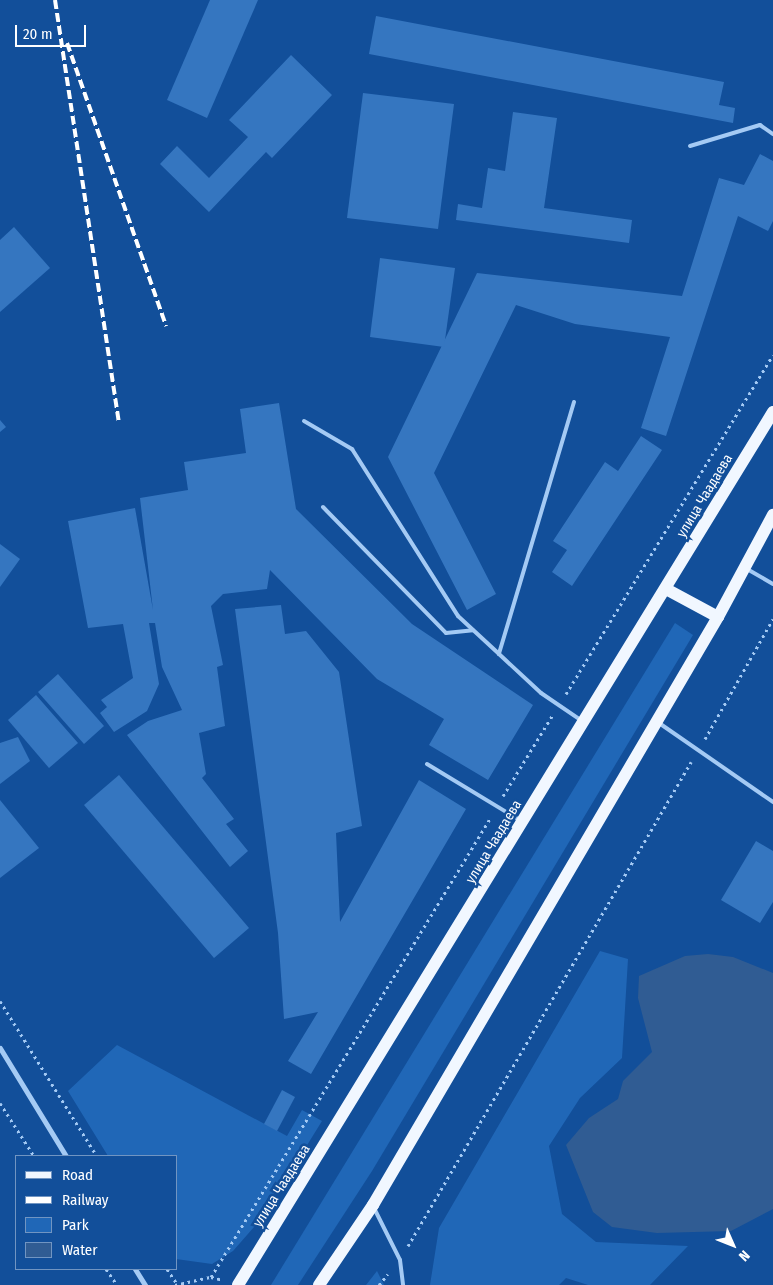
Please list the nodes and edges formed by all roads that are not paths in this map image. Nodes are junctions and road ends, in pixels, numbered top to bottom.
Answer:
1 (773, 134) edge
2 (690, 146) dead end
3 (574, 402) dead end
4 (773, 412) edge
5 (304, 421) dead end
6 (323, 507) dead end
7 (773, 516) edge
8 (745, 568) junction
9 (773, 584) edge
10 (666, 589) junction
11 (718, 618) junction
12 (473, 630) junction
13 (499, 654) junction
14 (657, 721) junction
15 (584, 722) junction
16 (426, 764) dead end
17 (773, 802) edge
18 (523, 823) junction
19 (0, 1048) edge
20 (65, 1155) edge
21 (373, 1205) junction
22 (136, 1270) edge
23 (145, 1285) edge
24 (238, 1285) edge
25 (319, 1285) edge
26 (403, 1285) edge

1 - 2 lane
3 - 13 lane
4 - 10 main road, улица Чаадаева
5 - 12 lane
6 - 12 lane
7 - 8 main road
8 - 9 lane
8 - 11 main road
10 - 11 main road
10 - 15 main road, улица Чаадаева
11 - 14 main road
12 - 13 lane
13 - 15 lane
14 - 17 lane
14 - 21 main road
15 - 18 main road, улица Чаадаева
16 - 18 lane
18 - 24 main road, улица Чаадаева
19 - 20 street
21 - 25 main road
21 - 26 lane
22 - 23 street

